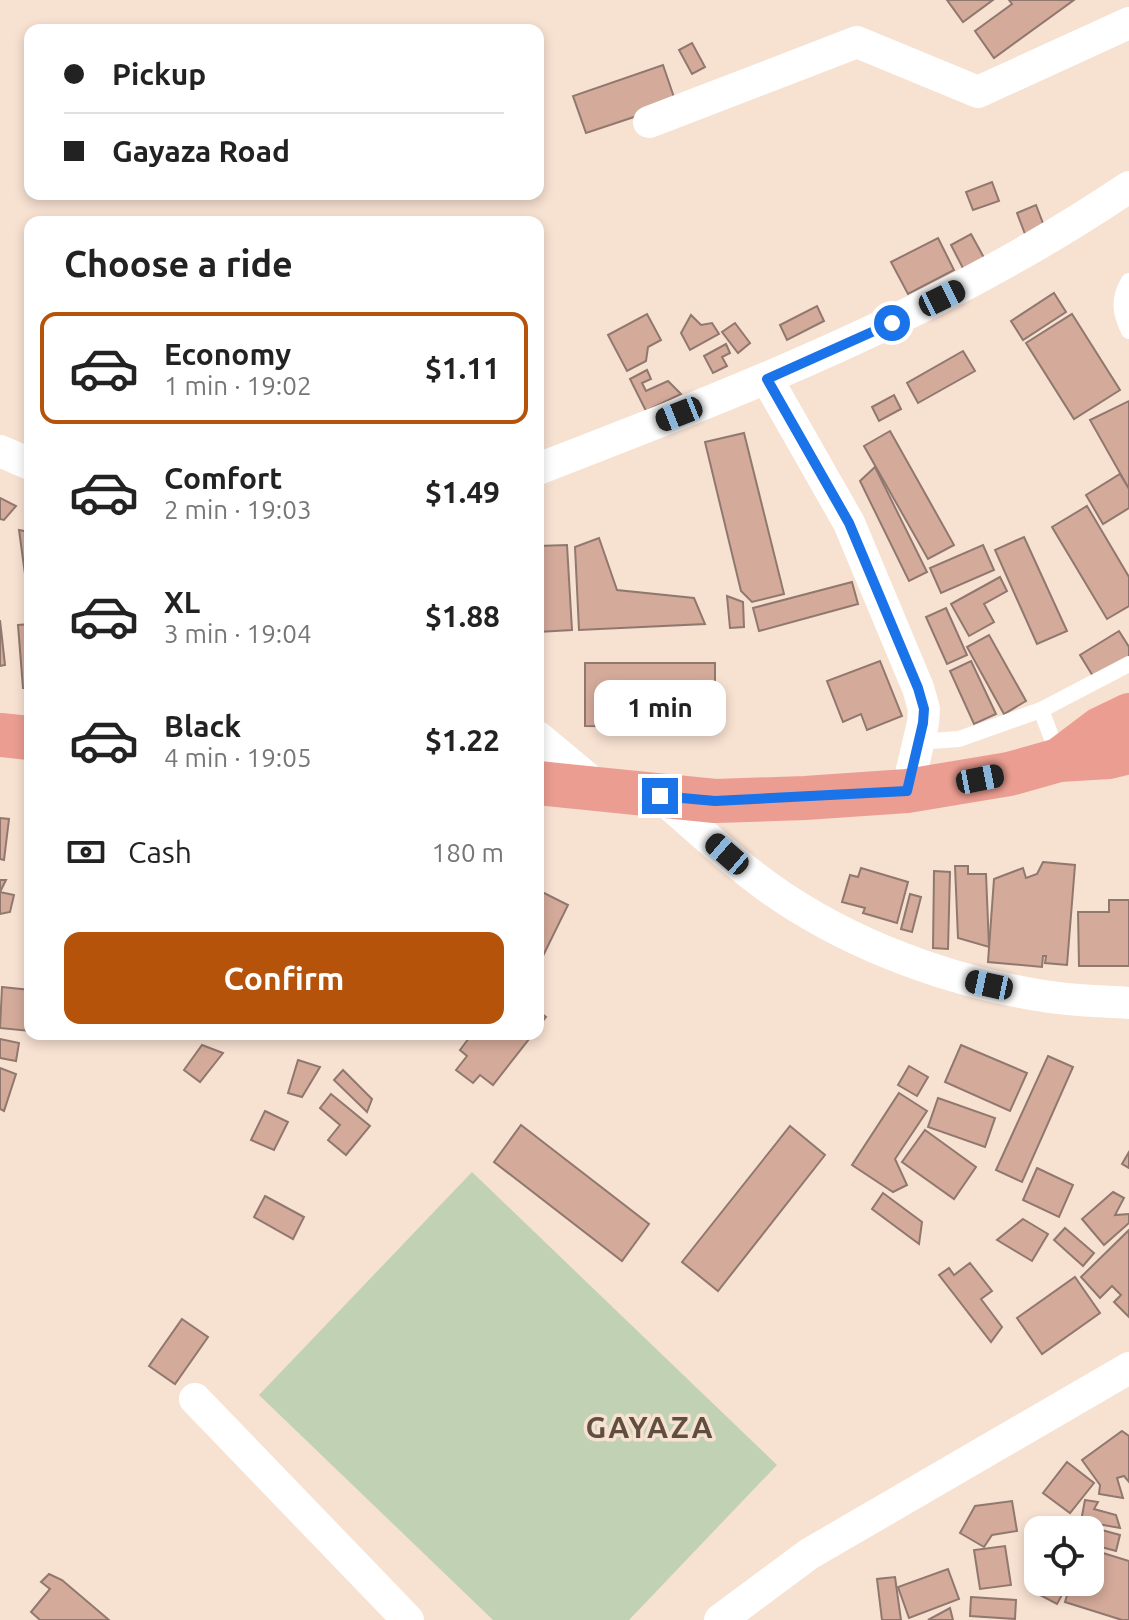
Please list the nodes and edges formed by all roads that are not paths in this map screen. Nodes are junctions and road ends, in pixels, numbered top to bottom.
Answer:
1 (1129, 23) edge
2 (649, 122) dead end
3 (1129, 187) edge
4 (1129, 281) edge
5 (1129, 331) edge
6 (767, 379) junction
7 (0, 451) edge
8 (24, 461) edge
9 (544, 467) edge
10 (1129, 664) edge
11 (1041, 710) junction
12 (1129, 715) edge
13 (0, 735) edge
14 (24, 737) edge
15 (544, 742) edge
16 (917, 742) junction
17 (1129, 752) edge
18 (1059, 760) junction
19 (544, 783) edge
20 (599, 788) junction
21 (907, 791) junction
22 (660, 796) junction
23 (1129, 1003) edge
24 (1129, 1368) edge
25 (195, 1399) dead end
26 (408, 1620) edge
27 (720, 1620) edge

1 - 2 street
3 - 6 street
4 - 5 lane
6 - 9 street
6 - 16 street
7 - 8 street
10 - 11 lane
11 - 16 lane
11 - 18 lane
12 - 18 main road
13 - 14 main road
15 - 20 street
16 - 21 street
17 - 18 main road
18 - 21 main road
19 - 20 main road
20 - 22 main road
21 - 22 main road
22 - 23 street
24 - 27 street
25 - 26 street

